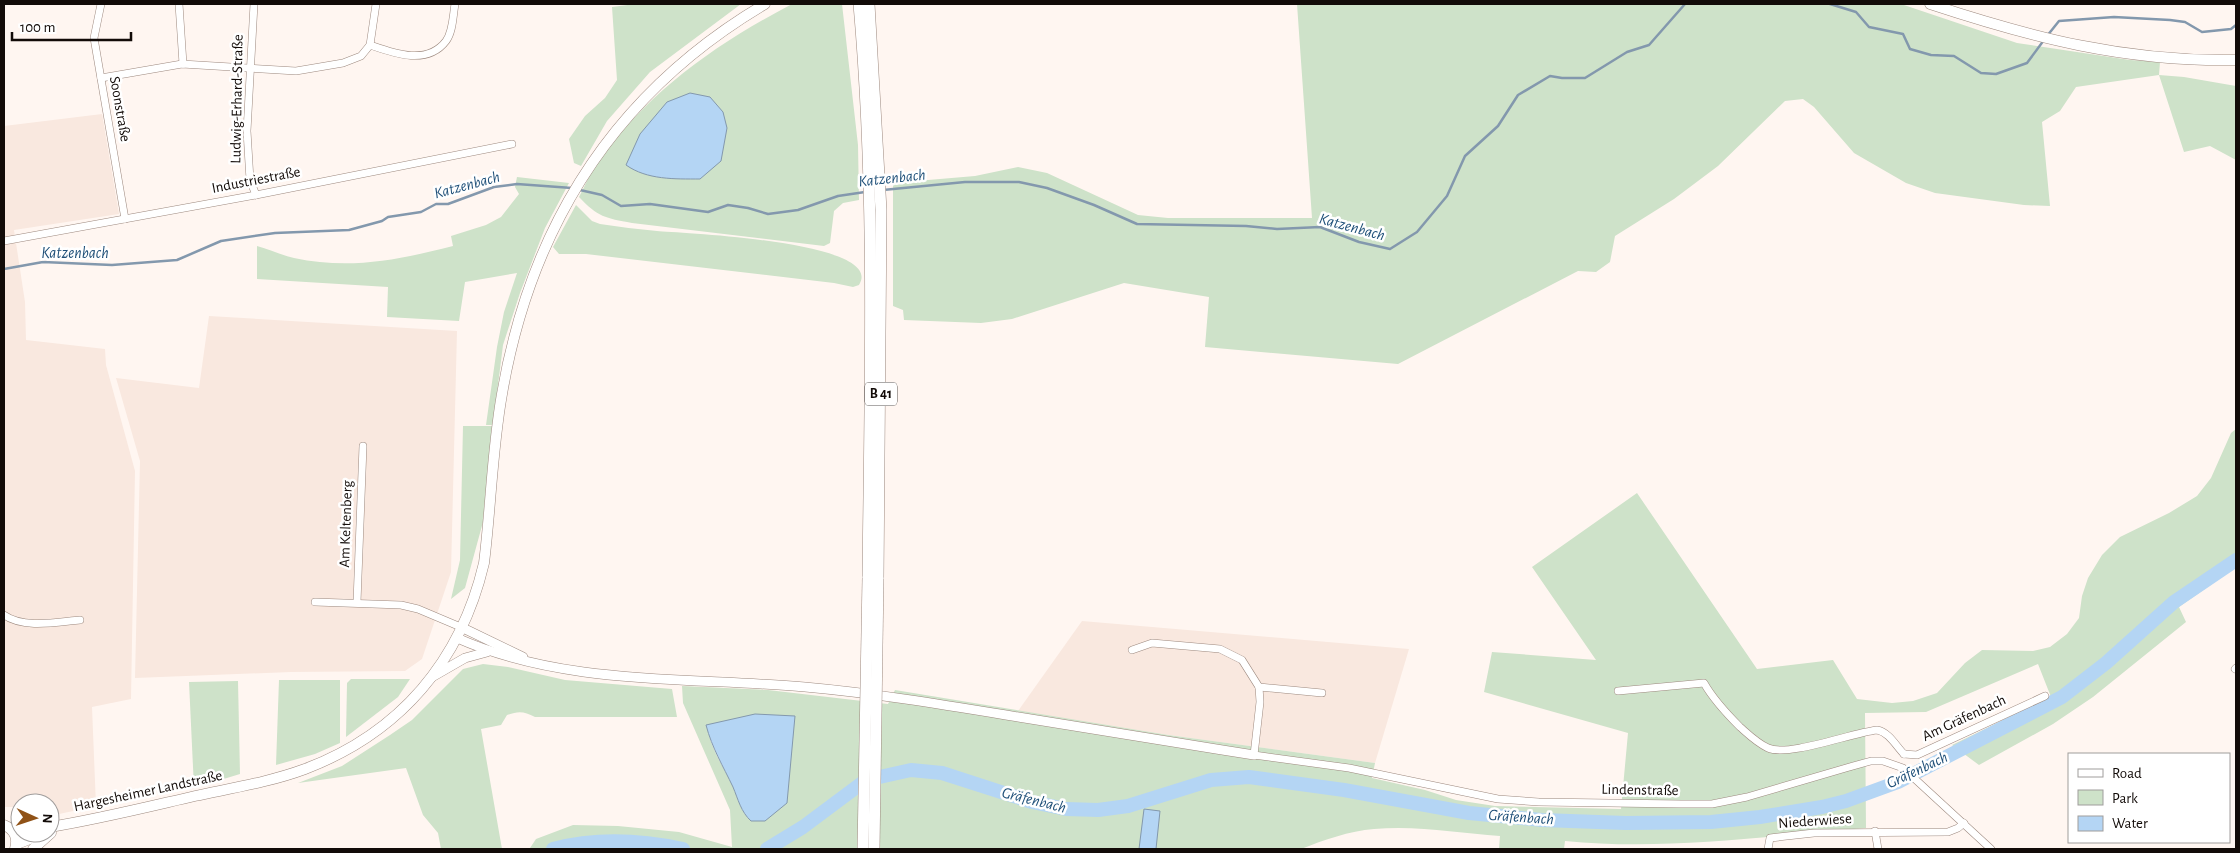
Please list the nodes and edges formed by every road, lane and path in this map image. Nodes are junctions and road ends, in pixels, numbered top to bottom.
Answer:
1 (100, 4) edge
2 (179, 4) edge
3 (254, 4) edge
4 (376, 4) edge
5 (455, 4) edge
6 (765, 4) edge
7 (859, 4) edge
8 (869, 4) edge
9 (1930, 4) edge
10 (370, 45) junction
11 (2236, 60) edge
12 (183, 64) junction
13 (251, 69) junction
14 (101, 78) junction
15 (512, 144) dead end
16 (874, 179) junction
17 (256, 195) junction
18 (125, 219) junction
19 (4, 241) edge
20 (363, 446) dead end
21 (873, 579) junction
22 (315, 602) dead end
23 (357, 602) junction
24 (4, 615) edge
25 (80, 620) dead end
26 (463, 628) junction
27 (457, 638) junction
28 (1132, 650) dead end
29 (488, 652) junction
30 (545, 665) junction
31 (431, 678) junction
32 (1259, 687) junction
33 (1618, 691) dead end
34 (1322, 692) dead end
35 (2045, 696) dead end
36 (1904, 754) junction
37 (1254, 755) junction
38 (1901, 766) junction
39 (1964, 823) junction
40 (60, 827) edge
41 (1875, 831) junction
42 (863, 849) edge
43 (874, 849) edge
44 (1768, 849) edge
45 (1878, 849) edge
46 (1991, 849) edge

1 - 14 street, Soonstraße
2 - 12 street
3 - 13 street, Ludwig-Erhard-Straße
4 - 10 street
5 - 10 street
6 - 26 main road, Hargesheimer Landstraße
7 - 16 highway, B 41
8 - 16 highway, B 41
9 - 11 main road
10 - 13 street
12 - 13 street
12 - 14 street
13 - 17 street, Ludwig-Erhard-Straße
14 - 18 street, Soonstraße
15 - 17 street, Industriestraße
16 - 21 highway, B 41
17 - 18 street, Industriestraße
18 - 19 street, Industriestraße
20 - 23 street, Am Keltenberg
21 - 42 highway, B 41, bridge
21 - 43 highway, B 41, bridge
22 - 23 street
23 - 26 street
24 - 25 street
26 - 27 main road, Hargesheimer Landstraße
26 - 30 street
27 - 29 street
27 - 31 main road, Hargesheimer Landstraße
28 - 32 street
29 - 30 street
29 - 31 street
30 - 37 street
31 - 40 main road, Hargesheimer Landstraße
32 - 34 street
32 - 37 street
33 - 36 street
35 - 36 street, Am Gräfenbach
36 - 38 street
37 - 38 street, Lindenstraße
38 - 39 street
39 - 41 street, Niederwiese
39 - 46 street
41 - 44 street, Niederwiese
41 - 45 street

